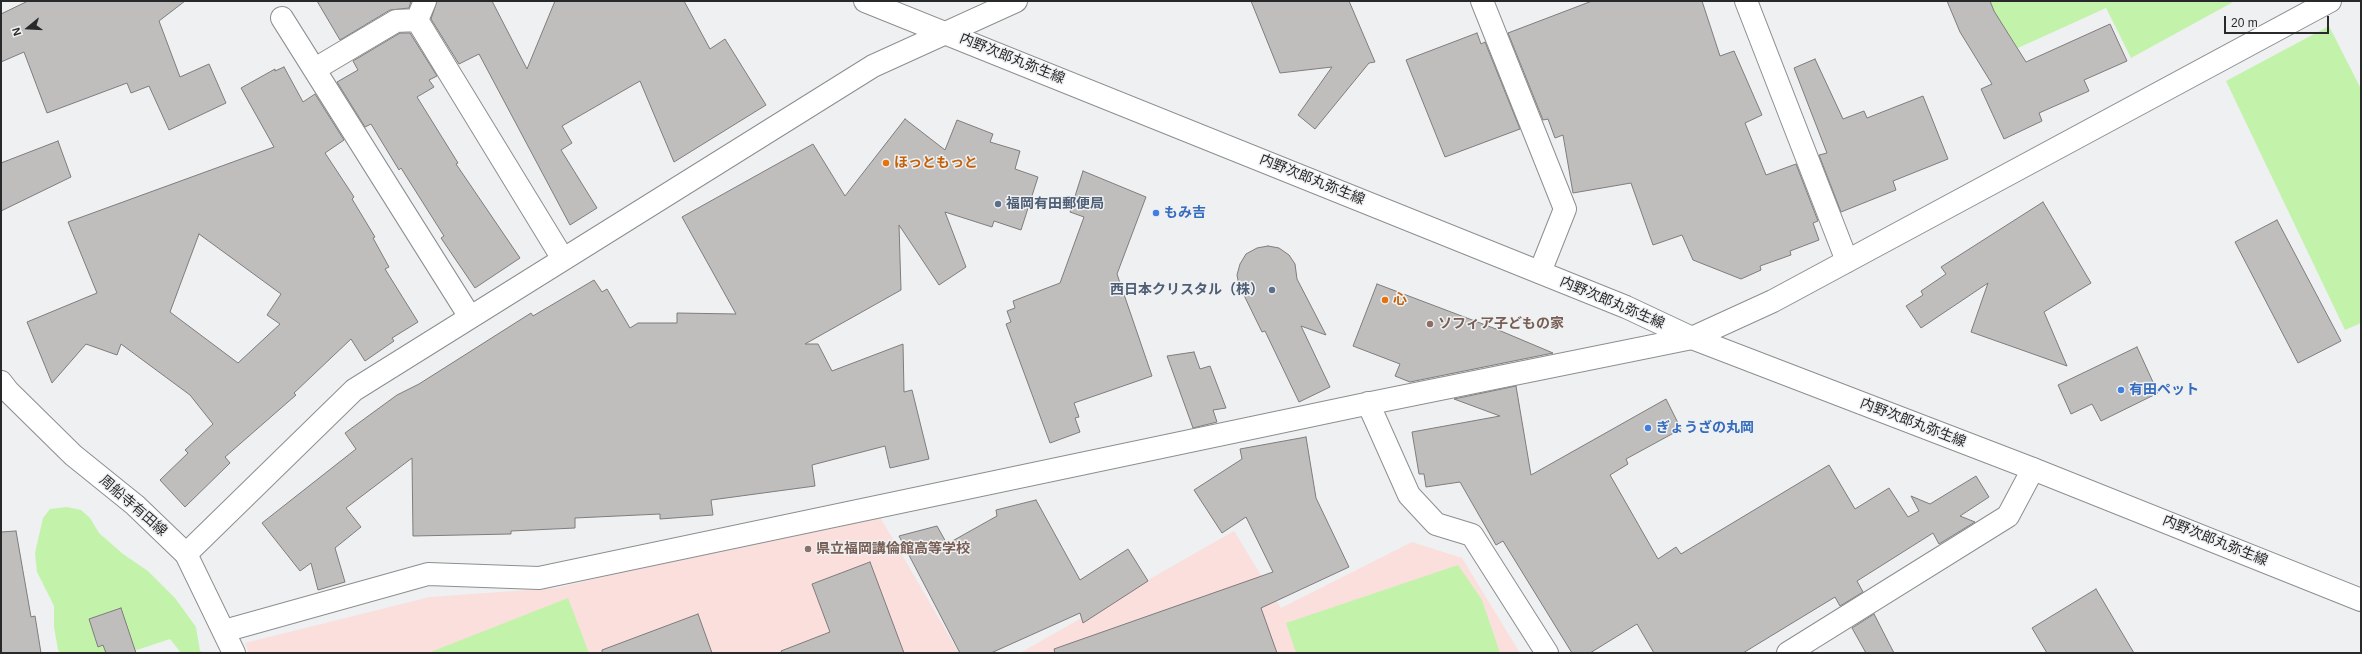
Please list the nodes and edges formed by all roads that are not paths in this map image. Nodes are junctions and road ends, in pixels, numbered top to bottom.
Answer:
1 (865, 1) edge
2 (1016, 1) edge
3 (1482, 1) edge
4 (1746, 1) edge
5 (2330, 1) edge
6 (421, 10) edge
7 (282, 18) dead end
8 (947, 33) junction
9 (315, 69) junction
10 (563, 259) junction
11 (1847, 261) junction
12 (1540, 272) junction
13 (470, 317) junction
14 (1692, 338) junction
15 (3, 389) edge
16 (1368, 403) junction
17 (2033, 469) junction
18 (186, 554) junction
19 (2361, 600) edge
20 (224, 631) junction
21 (234, 653) edge
22 (1547, 653) edge
23 (1788, 653) edge

1 - 8 street, 内野次郎丸弥生線
2 - 8 street
3 - 12 street
4 - 11 street
5 - 11 street
6 - 9 street
6 - 10 street
7 - 9 street
8 - 10 street
8 - 12 street, 内野次郎丸弥生線
9 - 13 street
10 - 13 street
11 - 14 street
12 - 14 street, 内野次郎丸弥生線
13 - 18 street
14 - 16 street
14 - 17 street, 内野次郎丸弥生線
15 - 18 street, 周船寺有田線
16 - 20 street
16 - 22 street
17 - 19 street, 内野次郎丸弥生線
17 - 23 street
18 - 20 street, 周船寺有田線
20 - 21 street, 周船寺有田線

